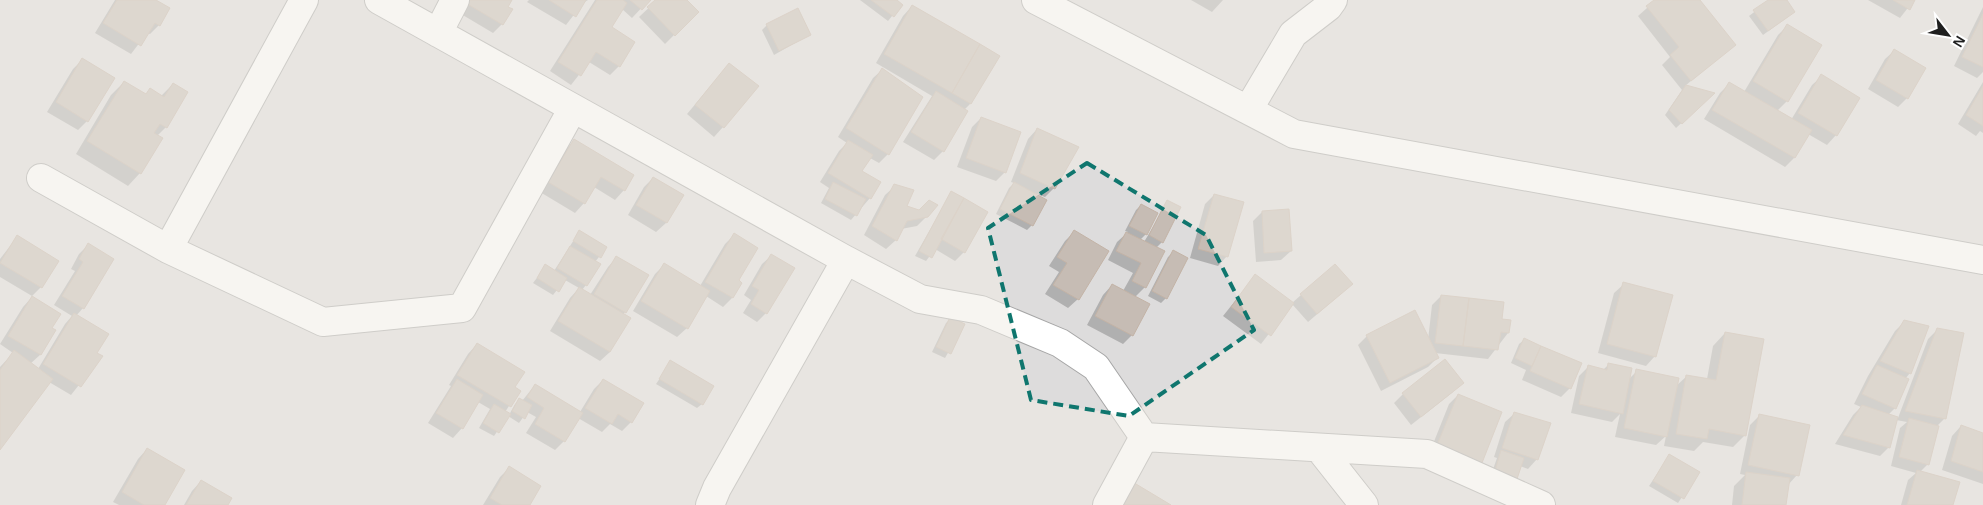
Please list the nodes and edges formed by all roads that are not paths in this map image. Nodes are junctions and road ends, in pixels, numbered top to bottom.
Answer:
1 (304, 0) edge
2 (380, 0) edge
3 (455, 0) edge
4 (1036, 0) edge
5 (1333, 0) edge
6 (438, 32) junction
7 (573, 108) junction
8 (1248, 110) junction
9 (41, 178) dead end
10 (168, 250) junction
11 (846, 260) junction
12 (1983, 260) edge
13 (1144, 437) junction
14 (1319, 448) junction
15 (710, 505) edge
16 (1107, 505) edge
17 (1364, 505) edge
18 (1541, 505) edge

1 - 10 street
2 - 6 street
3 - 6 street
4 - 8 street
5 - 8 street
6 - 7 street
7 - 10 street
7 - 11 street
8 - 12 street
9 - 10 street
11 - 13 street
11 - 15 street
13 - 14 street
13 - 16 street
14 - 17 street
14 - 18 street

